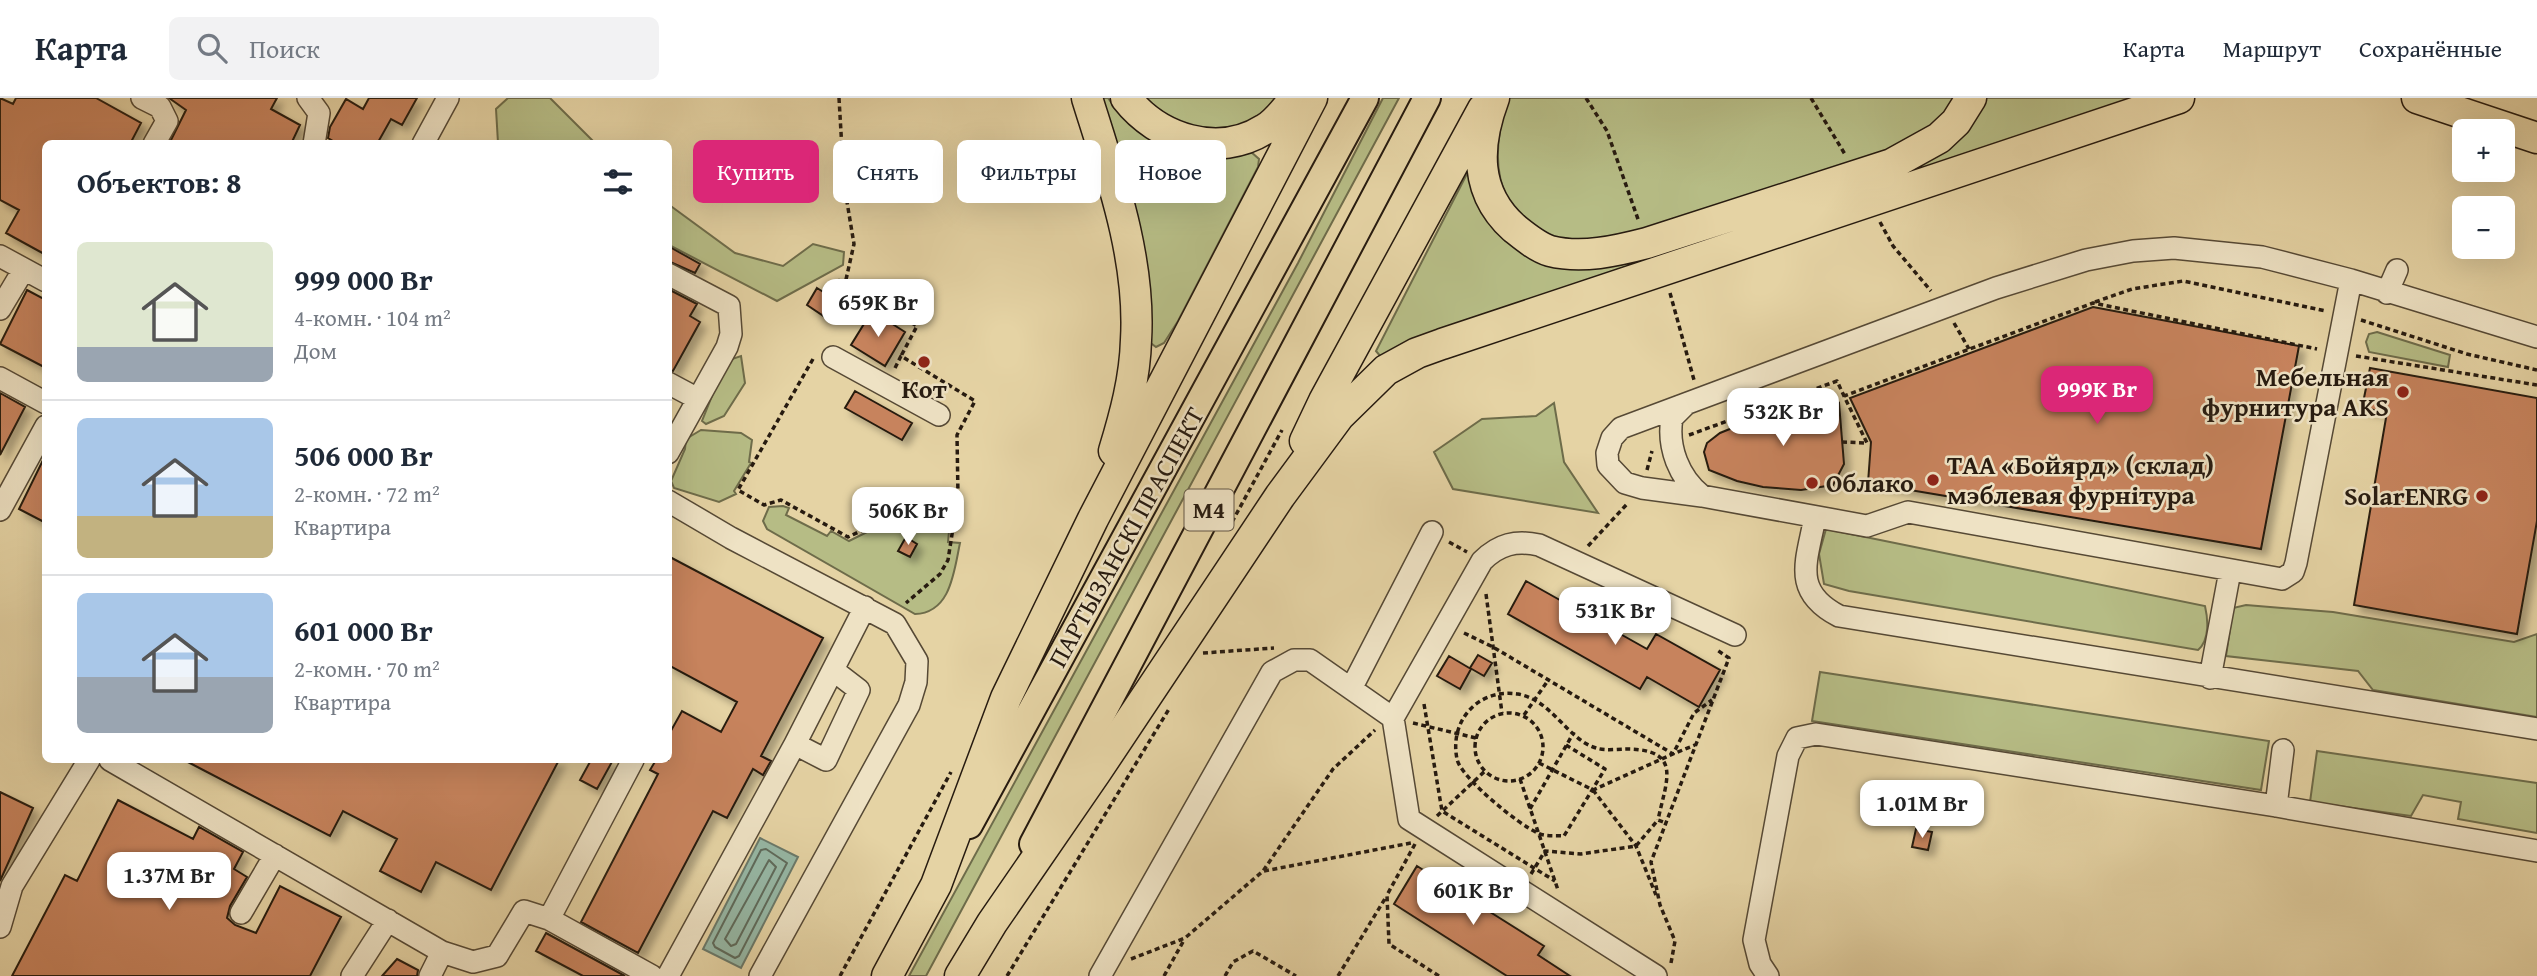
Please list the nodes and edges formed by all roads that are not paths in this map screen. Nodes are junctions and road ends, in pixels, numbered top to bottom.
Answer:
1 (142, 98) edge
2 (308, 98) edge
3 (448, 98) edge
4 (1087, 98) edge
5 (1126, 98) edge
6 (1295, 98) edge
7 (1312, 98) edge
8 (1365, 98) edge
9 (1427, 98) edge
10 (1489, 98) edge
11 (1494, 98) edge
12 (1971, 98) edge
13 (2179, 98) edge
14 (2417, 99) edge
15 (2537, 138) edge
16 (155, 140) edge
17 (315, 140) edge
18 (425, 140) edge
19 (1862, 188) junction
20 (0, 256) edge
21 (24, 269) junction
22 (2397, 270) dead end
23 (672, 276) edge
24 (42, 279) edge
25 (2351, 280) junction
26 (2387, 293) junction
27 (0, 309) edge
28 (2537, 337) edge
29 (826, 352) road end
30 (0, 378) edge
31 (672, 385) edge
32 (698, 399) junction
33 (42, 400) edge
34 (1686, 404) junction
35 (939, 415) dead end
36 (42, 433) edge
37 (672, 446) edge
38 (1280, 496) junction
39 (1702, 496) junction
40 (672, 503) edge
41 (0, 510) edge
42 (1815, 517) junction
43 (1093, 519) junction
44 (1432, 532) road end
45 (2230, 571) junction
46 (865, 607) junction
47 (1735, 635) dead end
48 (833, 670) junction
49 (2210, 678) junction
50 (1352, 687) junction
51 (1393, 718) junction
52 (2537, 729) edge
53 (795, 744) junction
54 (2283, 750) dead end
55 (87, 763) edge
56 (115, 763) edge
57 (631, 763) edge
58 (2276, 806) junction
59 (2537, 851) edge
60 (275, 855) junction
61 (936, 886) junction
62 (241, 913) dead end
63 (549, 919) junction
64 (388, 920) junction
65 (992, 923) junction
66 (0, 927) edge
67 (442, 952) junction
68 (1101, 973) edge
69 (1661, 973) edge
70 (352, 976) edge
71 (430, 976) edge
72 (652, 976) edge
73 (668, 976) edge
74 (760, 976) edge
75 (887, 976) edge
76 (960, 976) edge
77 (1768, 976) edge

1 - 16 lane
2 - 17 lane
3 - 18 lane
4 - 43 highway
5 - 6 highway
7 - 43 highway
8 - 61 main road, ПАРТЫЗАНСКІ ПРАСПЕКТ / М4
9 - 65 main road, М4
10 - 38 highway
11 - 19 highway
12 - 19 highway
13 - 19 highway
14 - 15 highway
19 - 38 highway
20 - 21 lane
21 - 24 lane
21 - 27 lane
22 - 26 lane
23 - 32 lane
25 - 26 lane
25 - 34 lane
25 - 45 lane
26 - 28 lane
29 - 35 lane
30 - 33 lane
31 - 32 lane
32 - 37 lane
34 - 39 lane
34 - 39 lane
36 - 41 lane
38 - 65 highway
39 - 42 lane
40 - 46 lane
42 - 45 lane
42 - 49 lane
43 - 61 highway
44 - 50 lane
45 - 49 lane
46 - 48 lane
46 - 74 lane
47 - 51 lane
48 - 53 lane
48 - 53 lane
49 - 52 lane
50 - 51 lane
50 - 68 lane
51 - 69 lane
53 - 73 lane
54 - 58 lane
55 - 66 lane
56 - 60 lane
57 - 63 lane
58 - 59 lane
58 - 77 lane
60 - 62 lane
60 - 64 lane
61 - 75 highway, ПАРТЫЗАНСКІ ПРАСПЕКТ / М4
63 - 67 lane
63 - 72 lane
64 - 67 lane
64 - 70 lane
65 - 76 highway, М4
67 - 71 lane

